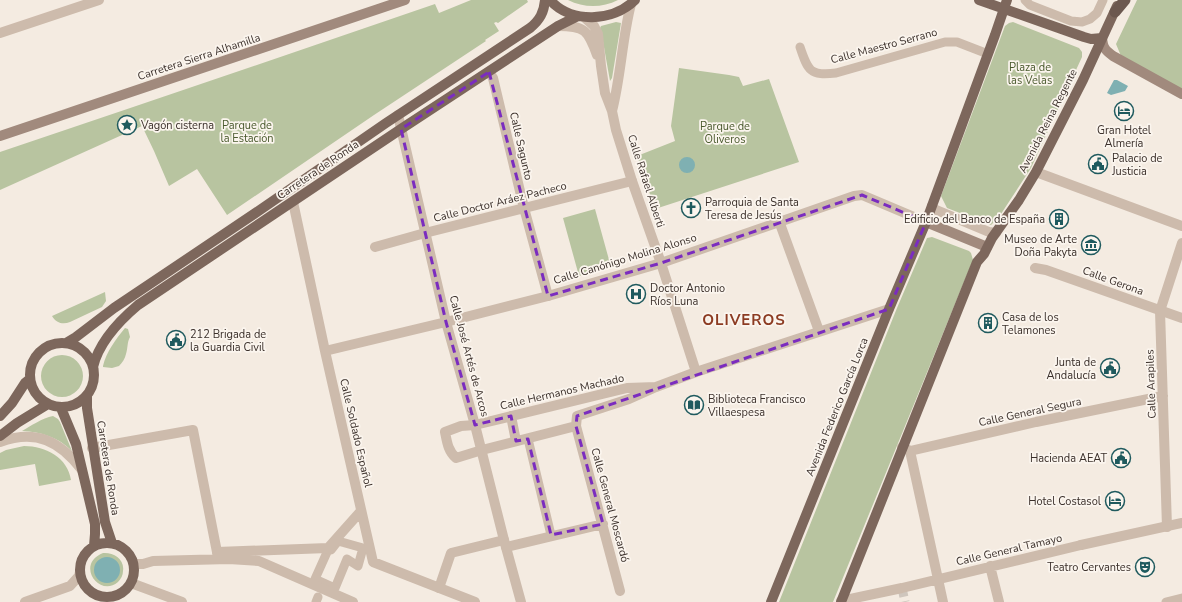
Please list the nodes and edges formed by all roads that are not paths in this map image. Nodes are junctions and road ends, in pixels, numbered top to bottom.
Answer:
1 (99, 0) edge
2 (403, 0) edge
3 (545, 0) edge
4 (550, 0) edge
5 (979, 0) edge
6 (1025, 0) edge
7 (1103, 0) edge
8 (1120, 0) edge
9 (1125, 0) edge
10 (633, 2) edge
11 (1005, 4) edge
12 (1115, 12) junction
13 (581, 16) junction
14 (558, 26) junction
15 (0, 33) edge
16 (1102, 38) junction
17 (800, 47) dead end
18 (988, 54) junction
19 (601, 66) junction
20 (489, 72) junction
21 (1182, 94) edge
22 (612, 111) junction
23 (398, 116) junction
24 (401, 129) junction
25 (0, 136) edge
26 (1036, 172) junction
27 (632, 181) junction
28 (293, 202) junction
29 (932, 206) junction
30 (524, 208) junction
31 (779, 221) junction
32 (926, 222) junction
33 (1182, 226) edge
34 (425, 233) junction
35 (996, 233) junction
36 (1182, 243) edge
37 (375, 247) dead end
38 (988, 247) junction
39 (661, 263) junction
40 (1035, 268) dead end
41 (548, 296) junction
42 (889, 309) junction
43 (1160, 311) junction
44 (1182, 318) edge
45 (446, 322) junction
46 (819, 331) junction
47 (66, 344) junction
48 (325, 351) junction
49 (93, 367) junction
50 (696, 372) junction
51 (30, 379) junction
52 (656, 387) junction
53 (87, 396) junction
54 (1163, 396) junction
55 (572, 401) junction
56 (48, 404) junction
57 (61, 408) junction
58 (0, 416) edge
59 (511, 416) junction
60 (576, 421) junction
61 (475, 425) junction
62 (0, 436) edge
63 (528, 439) junction
64 (516, 441) junction
65 (0, 442) edge
66 (92, 448) junction
67 (906, 449) junction
68 (482, 450) junction
69 (82, 470) junction
70 (361, 511) junction
71 (1182, 523) edge
72 (602, 524) junction
73 (1167, 527) junction
74 (551, 535) junction
75 (112, 543) junction
76 (505, 543) junction
77 (94, 546) junction
78 (218, 556) junction
79 (134, 564) junction
80 (990, 566) junction
81 (80, 572) junction
82 (939, 578) junction
83 (314, 579) joint
84 (131, 583) junction
85 (439, 588) junction
86 (620, 591) dead end
87 (1182, 598) edge
88 (98, 599) edge
89 (841, 601) edge
90 (25, 602) edge
91 (182, 602) edge
92 (353, 602) edge
93 (475, 602) edge
94 (521, 602) edge
95 (771, 602) edge
96 (943, 602) edge
97 (999, 602) edge
98 (1166, 602) edge

1 - 15 street
2 - 25 main road, Carretera Sierra Alhamilla
3 - 23 main road, Carretera de Ronda
4 - 13 main road
5 - 11 main road
6 - 7 street
8 - 12 main road, Avenida Reina Regente
9 - 12 highway
10 - 13 main road
10 - 22 street, Calle Rafael Alberti
11 - 16 main road
11 - 18 main road
12 - 16 main road, Avenida Reina Regente
13 - 14 main road, Carretera de Ronda
13 - 19 street, Calle Rafael Alberti
14 - 19 street, Calle Rafael Alberti
14 - 20 main road, Carretera de Ronda
16 - 21 main road
16 - 26 main road, Avenida Reina Regente
17 - 18 street, Calle Maestro Serrano
18 - 29 main road
19 - 22 street, Calle Rafael Alberti
20 - 24 main road, Carretera de Ronda
20 - 30 street, Calle Sagunto
22 - 27 street, Calle Rafael Alberti
23 - 24 street, Calle José Artés de Arcos
23 - 47 main road, Carretera de Ronda
24 - 28 main road, Carretera de Ronda
24 - 34 street, Calle José Artés de Arcos
26 - 33 street
26 - 35 main road, Avenida Reina Regente
27 - 30 street, Calle Doctor Aráez Pacheco
27 - 39 street, Calle Rafael Alberti
28 - 48 street, Calle Soldado Español
28 - 49 main road, Carretera de Ronda
29 - 32 main road
29 - 35 street
30 - 34 street, Calle Doctor Aráez Pacheco
30 - 41 street, Calle Sagunto
31 - 32 street, Calle Canónigo Molina Alonso
31 - 39 street, Calle Canónigo Molina Alonso
31 - 46 street
32 - 38 main road
32 - 42 main road, Avenida Federico García Lorca
34 - 37 street, Calle Doctor Aráez Pacheco
34 - 45 street, Calle José Artés de Arcos
35 - 38 main road, Avenida Reina Regente
36 - 43 street, Calle Arapiles
38 - 67 main road
39 - 41 street, Calle Canónigo Molina Alonso
39 - 50 street, Calle Rafael Alberti
40 - 43 street, Calle Gerona
41 - 45 street, Calle Canónigo Molina Alonso
42 - 46 street, Calle Hermanos Machado
42 - 95 main road, Avenida Federico García Lorca
43 - 44 street, Calle Gerona
43 - 54 street, Calle Arapiles
45 - 48 street, Calle Canónigo Molina Alonso
45 - 61 street, Calle José Artés de Arcos
46 - 50 street, Calle Hermanos Machado
47 - 49 main road
47 - 51 main road
48 - 70 street, Calle Soldado Español
49 - 53 main road
50 - 52 street, Calle Hermanos Machado
51 - 56 main road
51 - 58 main road
52 - 55 street, Calle Hermanos Machado
52 - 60 street, Calle Hermanos Machado
53 - 57 main road
53 - 66 main road, Carretera de Ronda
54 - 67 street, Calle General Segura
54 - 73 street, Calle Arapiles
55 - 59 street, Calle Hermanos Machado
55 - 60 street, Calle General Moscardó
56 - 57 main road
56 - 62 main road
57 - 69 main road, Carretera de Ronda
59 - 61 street, Calle Hermanos Machado
59 - 64 street
60 - 63 street, Calle Hermanos Machado
60 - 72 street, Calle General Moscardó
61 - 68 street, Calle José Artés de Arcos
61 - 68 street, Calle Hermanos Machado
63 - 64 street, Calle Hermanos Machado
63 - 74 street
64 - 68 street, Calle Hermanos Machado
65 - 69 street, Carretera de Ronda
66 - 75 main road, Carretera de Ronda
66 - 78 street
67 - 82 street
67 - 89 main road
68 - 76 street, Calle José Artés de Arcos
69 - 77 main road, Carretera de Ronda
70 - 78 street
70 - 85 street, Calle Soldado Español
71 - 73 street, Calle General Tamayo
72 - 74 street
72 - 86 street, Calle General Moscardó
73 - 80 street, Calle General Tamayo
74 - 76 street
75 - 77 main road
75 - 79 main road
76 - 85 street
76 - 94 street, Calle José Artés de Arcos
77 - 81 main road
78 - 79 street
78 - 92 street
79 - 84 main road
80 - 82 street, Calle General Tamayo
80 - 97 street
81 - 88 main road
81 - 90 street
82 - 89 street, Calle General Tamayo
82 - 96 street
83 - 83 street
84 - 88 main road
84 - 91 street
85 - 93 street, Calle Soldado Español
87 - 98 street

